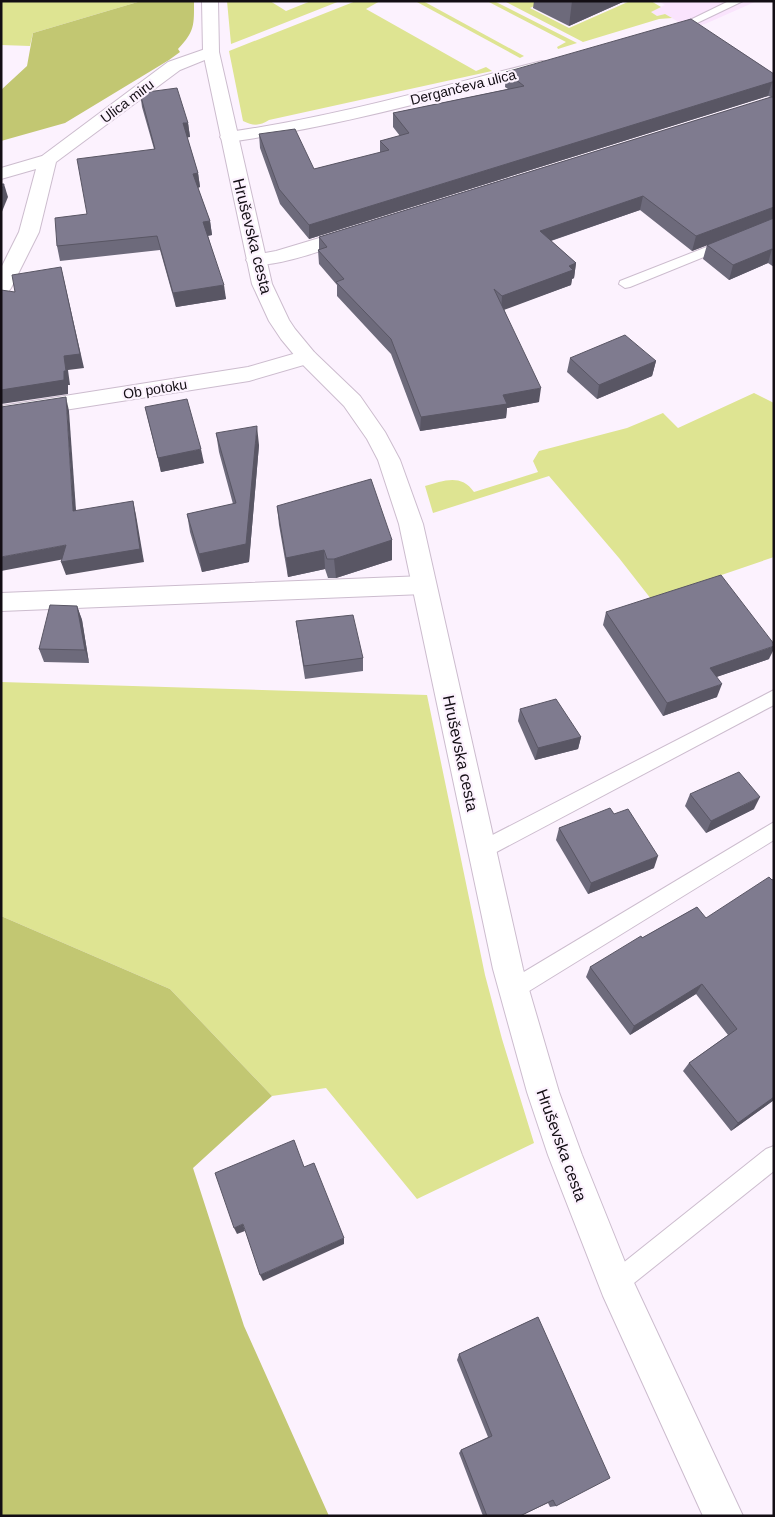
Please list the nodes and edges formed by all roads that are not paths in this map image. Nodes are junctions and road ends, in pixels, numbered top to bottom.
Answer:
1 (210, 1) edge
2 (738, 1) edge
3 (693, 21) joint
4 (674, 27) edge
5 (211, 52) junction
6 (556, 62) edge
7 (229, 137) junction
8 (48, 160) junction
9 (1, 174) edge
10 (374, 227) edge
11 (740, 239) edge
12 (256, 260) junction
13 (625, 284) dead end
14 (1, 288) edge
15 (307, 357) junction
16 (1, 413) edge
17 (424, 585) junction
18 (1, 602) edge
19 (774, 697) edge
20 (774, 830) edge
21 (482, 850) junction
22 (514, 989) junction
23 (774, 1157) edge
24 (616, 1283) junction
25 (723, 1516) edge

1 - 5 street, Hruševska cesta
2 - 3 lane
3 - 4 street
5 - 7 street, Hruševska cesta
5 - 8 street, Ulica miru
6 - 7 street, Dergančeva ulica
7 - 12 street, Hruševska cesta
8 - 9 street, Ulica miru
8 - 14 street
10 - 12 street
11 - 13 lane
12 - 15 street, Hruševska cesta
15 - 16 street, Ob potoku
15 - 17 street, Hruševska cesta
17 - 18 street
17 - 21 street, Hruševska cesta
19 - 21 lane
20 - 22 lane
21 - 22 street, Hruševska cesta
22 - 24 street, Hruševska cesta
23 - 24 lane
24 - 25 street, Hruševska cesta

